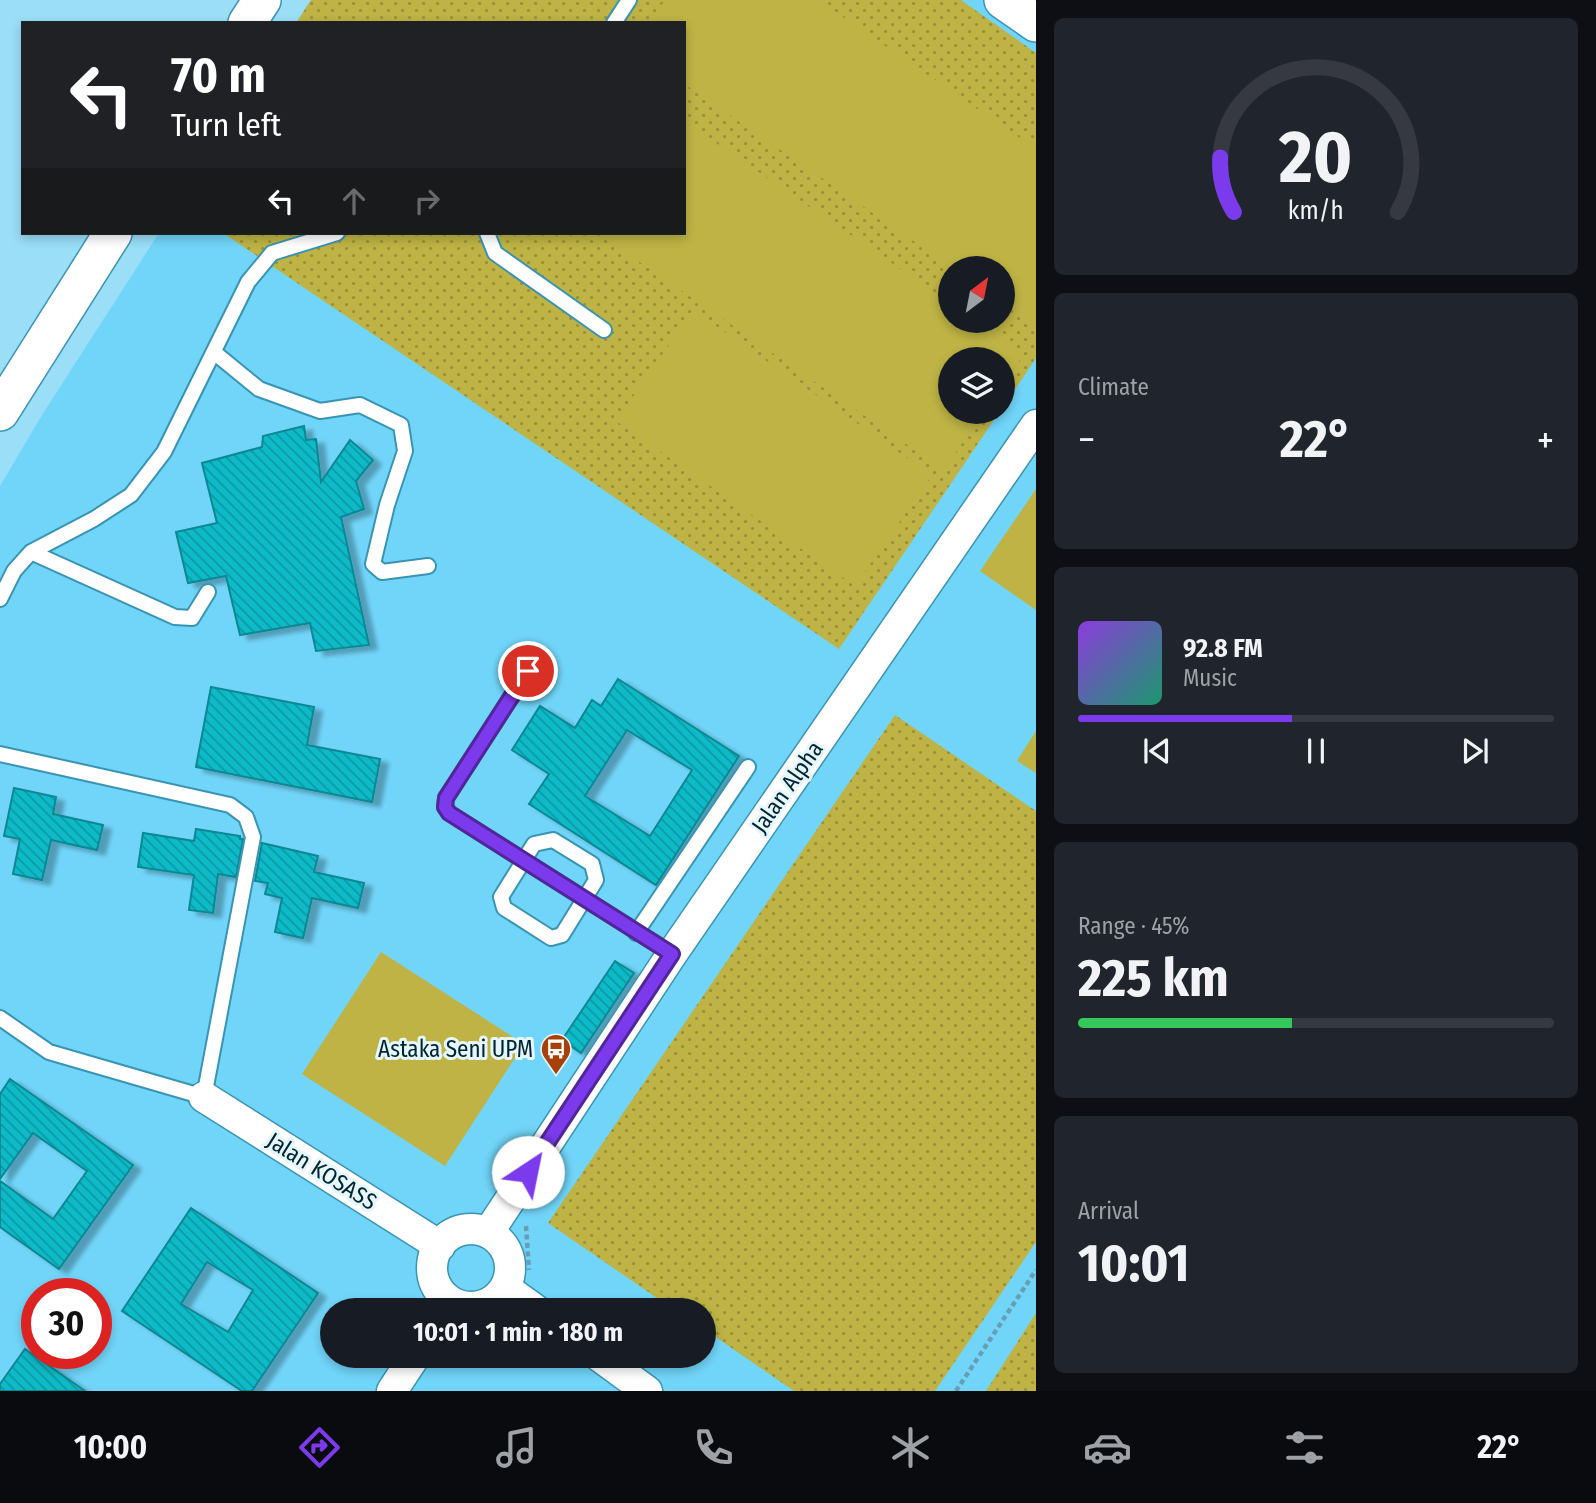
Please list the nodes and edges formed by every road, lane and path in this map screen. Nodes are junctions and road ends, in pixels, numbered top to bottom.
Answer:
1 (262, 0) edge
2 (629, 0) edge
3 (1003, 0) edge
4 (248, 21) edge
5 (615, 21) edge
6 (1036, 23) edge
7 (112, 235) edge
8 (330, 235) edge
9 (487, 235) edge
10 (604, 330) dead end
11 (215, 353) junction
12 (0, 412) edge
13 (1036, 425) edge
14 (31, 552) junction
15 (428, 566) dead end
16 (208, 592) dead end
17 (0, 599) edge
18 (528, 671) dead end
19 (0, 754) edge
20 (748, 767) dead end
21 (523, 861) junction
22 (584, 900) junction
23 (636, 933) junction
24 (672, 954) junction
25 (0, 1018) edge
26 (204, 1097) junction
27 (526, 1223) dead end
28 (488, 1233) junction
29 (440, 1246) junction
30 (1036, 1270) edge
31 (518, 1283) junction
32 (444, 1298) edge
33 (497, 1298) edge
34 (528, 1298) edge
35 (407, 1368) edge
36 (615, 1368) edge
37 (392, 1391) edge
38 (647, 1391) edge
39 (956, 1391) edge

1 - 4 street
2 - 5 lane
3 - 6 street
7 - 12 street
8 - 11 lane
9 - 10 lane
11 - 14 lane
11 - 15 lane
13 - 24 street, Jalan Alpha
14 - 16 lane
14 - 17 lane
18 - 21 lane
19 - 26 lane
20 - 23 lane
21 - 22 lane
21 - 22 lane
21 - 22 lane
22 - 23 lane
23 - 24 lane
24 - 28 street, Jalan Alpha
25 - 26 lane
26 - 29 street, Jalan KOSASS
27 - 31 path
28 - 29 street
28 - 31 street
29 - 32 street
30 - 39 path
31 - 33 street
31 - 34 street
35 - 37 street
36 - 38 street

